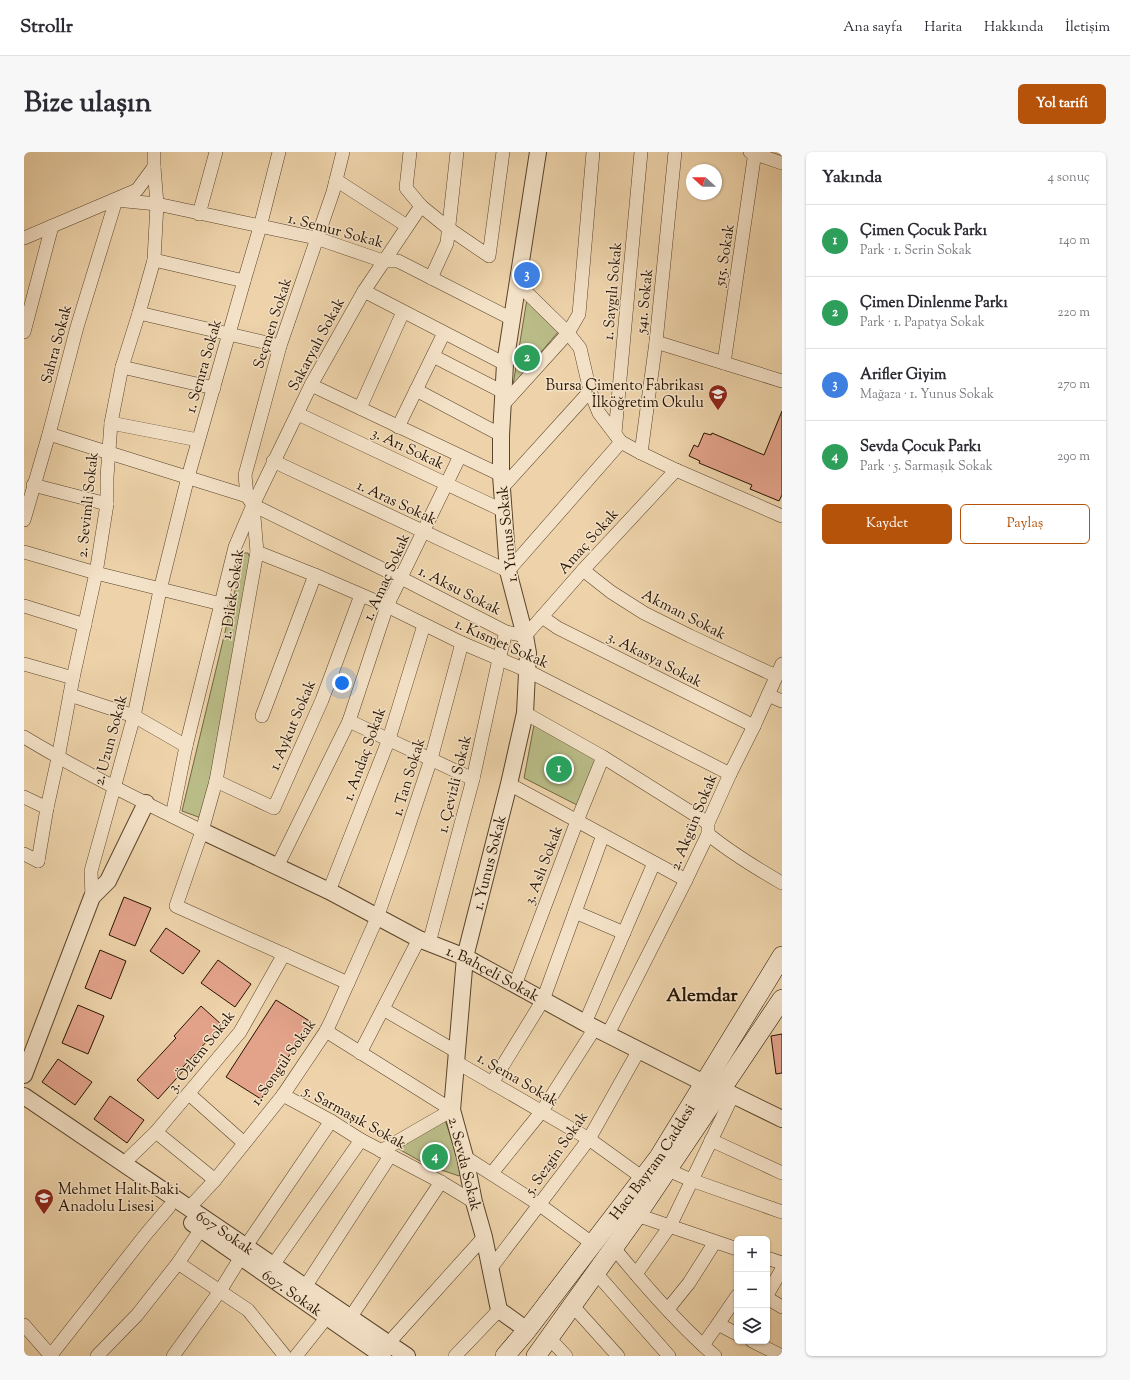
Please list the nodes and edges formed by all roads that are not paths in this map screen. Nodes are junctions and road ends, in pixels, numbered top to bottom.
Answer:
1 (154, 152) edge
2 (216, 152) edge
3 (279, 152) edge
4 (342, 152) edge
5 (410, 152) edge
6 (457, 152) edge
7 (504, 152) edge
8 (538, 152) edge
9 (593, 152) edge
10 (641, 152) edge
11 (675, 152) edge
12 (753, 153) edge
13 (782, 163) edge
14 (154, 167) junction
15 (336, 180) junction
16 (116, 200) junction
17 (157, 204) junction
18 (421, 206) junction
19 (199, 214) junction
20 (52, 226) junction
21 (407, 226) junction
22 (260, 227) junction
23 (448, 228) junction
24 (24, 238) edge
25 (316, 238) junction
26 (154, 260) junction
27 (383, 260) junction
28 (432, 278) junction
29 (244, 281) junction
30 (518, 284) junction
31 (364, 291) junction
32 (403, 312) junction
33 (139, 313) junction
34 (512, 319) junction
35 (24, 331) edge
36 (568, 332) junction
37 (444, 333) junction
38 (228, 334) junction
39 (656, 342) junction
40 (280, 346) junction
41 (433, 356) junction
42 (724, 363) junction
43 (505, 364) junction
44 (122, 367) junction
45 (782, 381) edge
46 (311, 385) junction
47 (214, 388) junction
48 (416, 390) junction
49 (590, 391) junction
50 (503, 399) junction
51 (360, 408) junction
52 (298, 414) junction
53 (111, 423) junction
54 (398, 427) junction
55 (49, 434) junction
56 (501, 435) junction
57 (618, 437) junction
58 (198, 440) junction
59 (109, 452) junction
60 (641, 453) junction
61 (460, 456) junction
62 (273, 461) junction
63 (676, 470) junction
64 (188, 477) junction
65 (501, 482) junction
66 (447, 484) junction
67 (33, 485) junction
68 (250, 500) junction
69 (107, 504) junction
70 (504, 511) junction
71 (782, 516) edge
72 (24, 520) edge
73 (424, 532) junction
74 (24, 552) edge
75 (257, 552) junction
76 (583, 570) junction
77 (508, 571) junction
78 (96, 573) junction
79 (315, 575) junction
80 (401, 578) junction
81 (160, 590) junction
82 (362, 595) junction
83 (221, 604) junction
84 (24, 606) edge
85 (387, 606) junction
86 (542, 617) junction
87 (85, 625) junction
88 (424, 625) junction
89 (506, 632) junction
90 (526, 636) junction
91 (462, 643) junction
92 (498, 660) junction
93 (24, 664) edge
94 (782, 664) edge
95 (528, 671) junction
96 (776, 676) junction
97 (73, 678) junction
98 (70, 694) junction
99 (768, 695) junction
100 (782, 701) edge
101 (525, 713) junction
102 (134, 716) junction
103 (262, 716) dead end
104 (349, 721) junction
105 (754, 726) junction
106 (24, 737) edge
107 (389, 740) junction
108 (186, 746) junction
109 (603, 757) junction
110 (58, 758) junction
111 (431, 759) junction
112 (730, 774) junction
113 (473, 779) junction
114 (216, 781) junction
115 (509, 784) junction
116 (114, 788) junction
117 (24, 797) edge
118 (146, 803) junction
119 (47, 808) junction
120 (172, 816) junction
121 (577, 821) junction
122 (708, 829) junction
123 (202, 831) junction
124 (603, 835) junction
125 (24, 854) edge
126 (38, 861) junction
127 (24, 863) edge
128 (654, 863) junction
129 (277, 867) junction
130 (686, 880) junction
131 (782, 883) edge
132 (329, 892) junction
133 (92, 897) junction
134 (575, 912) junction
135 (377, 918) junction
136 (624, 933) junction
137 (424, 941) junction
138 (284, 954) junction
139 (782, 956) edge
140 (465, 957) junction
141 (348, 983) junction
142 (515, 985) junction
143 (543, 1000) junction
144 (782, 1000) edge
145 (383, 1009) junction
146 (596, 1028) junction
147 (326, 1031) junction
148 (639, 1050) junction
149 (360, 1053) junction
150 (456, 1057) junction
151 (24, 1075) edge
152 (492, 1083) junction
153 (719, 1089) junction
154 (189, 1094) junction
155 (283, 1095) junction
156 (24, 1096) edge
157 (24, 1108) edge
158 (452, 1110) junction
159 (542, 1111) junction
160 (782, 1119) edge
161 (331, 1121) junction
162 (156, 1132) junction
163 (589, 1139) junction
164 (361, 1140) junction
165 (711, 1140) junction
166 (244, 1143) junction
167 (386, 1153) junction
168 (130, 1157) dead end
169 (465, 1157) junction
170 (668, 1170) junction
171 (492, 1173) junction
172 (782, 1173) edge
173 (643, 1178) junction
174 (215, 1180) junction
175 (691, 1180) junction
176 (441, 1182) junction
177 (474, 1202) junction
178 (540, 1205) junction
179 (169, 1207) junction
180 (189, 1208) junction
181 (782, 1212) edge
182 (637, 1215) junction
183 (670, 1226) junction
184 (201, 1229) junction
185 (484, 1237) junction
186 (715, 1242) junction
187 (593, 1244) junction
188 (614, 1248) junction
189 (734, 1248) edge
190 (243, 1252) junction
191 (770, 1259) edge
192 (178, 1263) junction
193 (782, 1263) edge
194 (273, 1265) junction
195 (491, 1268) junction
196 (782, 1269) edge
197 (596, 1273) junction
198 (636, 1274) junction
199 (305, 1287) junction
200 (770, 1290) edge
201 (220, 1291) junction
202 (734, 1300) edge
203 (770, 1300) edge
204 (572, 1305) junction
205 (782, 1307) edge
206 (668, 1309) junction
207 (499, 1310) junction
208 (327, 1317) junction
209 (350, 1318) junction
210 (718, 1324) junction
211 (24, 1325) edge
212 (527, 1330) junction
213 (734, 1332) edge
214 (394, 1337) dead end
215 (548, 1338) junction
216 (758, 1344) edge
217 (703, 1345) junction
218 (51, 1356) edge
219 (97, 1356) edge
220 (173, 1356) edge
221 (285, 1356) edge
222 (296, 1356) edge
223 (383, 1356) edge
224 (407, 1356) edge
225 (455, 1356) edge
226 (505, 1356) edge
227 (536, 1356) edge
228 (566, 1356) edge
229 (618, 1356) edge
230 (669, 1356) edge
231 (715, 1356) edge
232 (782, 1356) edge

1 - 14 street, 2. Sevimli Sokak
2 - 19 street
3 - 22 street, 1. Semra Sokak
4 - 15 street, Seçmen Sokak
5 - 18 street
6 - 23 street
7 - 23 street
8 - 30 street, 1. Yunus Sokak
9 - 36 street
10 - 57 street, 1. Saygılı Sokak
11 - 39 street, 541. Sokak
12 - 13 street
12 - 42 street, 515. Sokak
14 - 16 street
14 - 17 street, 2. Sevimli Sokak
15 - 21 street
15 - 25 street, Seçmen Sokak
16 - 17 street, 1. Semur Sokak
16 - 20 street
16 - 55 street, Sahra Sokak
17 - 19 street, 1. Semur Sokak
17 - 26 street, 2. Sevimli Sokak
18 - 21 street, Sakaryalı Sokak
18 - 23 street
19 - 22 street, 1. Semur Sokak
20 - 24 street
20 - 35 street
21 - 27 street, Sakaryalı Sokak
22 - 25 street, 1. Semur Sokak
22 - 29 street, 1. Semra Sokak
23 - 28 street
25 - 27 street, 1. Semur Sokak
25 - 40 street, Seçmen Sokak
26 - 29 street
26 - 33 street, 2. Sevimli Sokak
27 - 28 street, 1. Semur Sokak
27 - 31 street, Sakaryalı Sokak
28 - 34 street, 1. Semur Sokak
29 - 38 street, 1. Semra Sokak
30 - 34 street, 1. Yunus Sokak
30 - 36 street
31 - 32 street
31 - 46 street, Sakaryalı Sokak
32 - 37 street
32 - 51 street
33 - 38 street
33 - 44 street, 2. Sevimli Sokak
34 - 43 street, 1. Yunus Sokak
36 - 49 street
36 - 50 street
37 - 41 street
37 - 43 street
38 - 40 street
38 - 47 street, 1. Semra Sokak
39 - 42 street
39 - 60 street, 541. Sokak
40 - 68 street, Seçmen Sokak
41 - 48 street
41 - 50 street
42 - 45 street
43 - 50 street, 1. Yunus Sokak
44 - 47 street
44 - 53 street, 2. Sevimli Sokak
46 - 51 street
46 - 52 street, Sakaryalı Sokak
47 - 58 street, 1. Semra Sokak
48 - 54 street
48 - 56 street
49 - 57 street
49 - 65 street
50 - 56 street, 1. Yunus Sokak
51 - 54 street
52 - 62 street, Sakaryalı Sokak
52 - 66 street, 3. Arı Sokak
53 - 58 street
53 - 59 street, 2. Sevimli Sokak
54 - 61 street
55 - 59 street, 1. Aksu Sokak
55 - 67 street, Sahra Sokak
56 - 65 street, 1. Yunus Sokak
57 - 60 street
57 - 77 street
58 - 64 street, 1. Semra Sokak
59 - 64 street, 1. Aksu Sokak
59 - 69 street, 2. Sevimli Sokak
60 - 63 street
61 - 65 street
61 - 66 street, 1. Amaç Sokak
62 - 68 street, Sakaryalı Sokak
62 - 73 street, 1. Aras Sokak
63 - 71 street
63 - 76 street, Amaç Sokak
64 - 68 street, 1. Aksu Sokak
64 - 81 street, 1. Semra Sokak
65 - 70 street, 1. Yunus Sokak
66 - 70 street, 3. Arı Sokak
66 - 73 street, 1. Amaç Sokak
67 - 69 street
67 - 72 street, Sahra Sokak
68 - 75 street, 1. Dilek Sokak
68 - 80 street, 1. Aksu Sokak
68 - 83 street, 1. Dilek Sokak
69 - 78 street, 2. Sevimli Sokak
70 - 77 street, 1. Yunus Sokak
73 - 77 street, 1. Aras Sokak
73 - 80 street, 1. Amaç Sokak
74 - 78 street
75 - 79 street, 1. Kısmet Sokak
75 - 114 street, 1. Dilek Sokak
76 - 86 street, Amaç Sokak
76 - 96 street, Akman Sokak
77 - 90 street, 1. Yunus Sokak
78 - 81 street
78 - 87 street, 2. Sevimli Sokak
79 - 82 street, 1. Kısmet Sokak
79 - 103 street
80 - 85 street, 1. Amaç Sokak
80 - 89 street, 1. Aksu Sokak
81 - 83 street
81 - 102 street, 2. Uzun Sokak
82 - 85 street, 1. Kısmet Sokak
82 - 114 street, 1. Aykut Sokak
83 - 108 street, 1. Dilek Sokak
84 - 87 street
85 - 88 street, 1. Kısmet Sokak
85 - 104 street, 1. Amaç Sokak
86 - 90 street, Amaç Sokak
86 - 105 street, 3. Akasya Sokak
87 - 97 street, 2. Sevimli Sokak
88 - 91 street, 1. Kısmet Sokak
88 - 107 street, 1. Andaç Sokak
89 - 90 street, 1. Aksu Sokak
89 - 92 street, 1. Çevizli Sokak
90 - 95 street, 1. Yunus Sokak
91 - 92 street, 1. Kısmet Sokak
91 - 111 street, 1. Tan Sokak
92 - 95 street, 1. Kısmet Sokak
92 - 113 street, 1. Çevizli Sokak
93 - 97 street
94 - 96 street, 2. Akgün Sokak
95 - 101 street, 1. Yunus Sokak
95 - 112 street, 1. Kısmet Sokak
96 - 99 street, 2. Akgün Sokak
97 - 98 street, 2. Sevimli Sokak
98 - 102 street
98 - 110 street, 2. Sevimli Sokak
99 - 100 street
99 - 105 street, 2. Akgün Sokak
101 - 109 street
101 - 115 street, 1. Yunus Sokak
102 - 108 street
102 - 116 street, 2. Uzun Sokak
104 - 107 street
104 - 129 street, 1. Amaç Sokak
105 - 112 street, 2. Akgün Sokak
106 - 110 street
107 - 111 street
107 - 132 street, 1. Andaç Sokak
108 - 120 street, 1. Dilek Sokak
109 - 121 street, 3. Aslı Sokak
109 - 122 street
110 - 116 street
110 - 119 street, 2. Sevimli Sokak
111 - 113 street
111 - 135 street, 1. Tan Sokak
112 - 122 street, 2. Akgün Sokak
113 - 137 street, 1. Çevizli Sokak
114 - 123 street, 1. Dilek Sokak
115 - 121 street
115 - 140 street, 1. Yunus Sokak
116 - 118 street
116 - 133 street, 2. Uzun Sokak
117 - 119 street
118 - 120 street
118 - 133 street
119 - 126 street, 2. Sevimli Sokak
120 - 123 street
121 - 124 street
121 - 142 street, 3. Aslı Sokak
122 - 130 street, 2. Akgün Sokak
122 - 131 street
123 - 129 street, 1. Bahçeli Sokak
123 - 138 street, 1. Dilek Sokak
124 - 128 street
124 - 134 street
125 - 126 street
126 - 127 street
128 - 130 street
128 - 136 street
129 - 132 street, 1. Bahçeli Sokak
130 - 146 street, 2. Akgün Sokak
132 - 135 street, 1. Bahçeli Sokak
133 - 151 street
134 - 136 street
134 - 143 street
135 - 137 street, 1. Bahçeli Sokak
135 - 141 street, 1. Songül Sokak
136 - 146 street
137 - 140 street, 1. Bahçeli Sokak
137 - 145 street, 1. Çevizli Sokak
138 - 141 street
138 - 154 street, 3. Özlem Sokak
139 - 153 main road, Hacı Bayram Caddesi
140 - 142 street, 1. Bahçeli Sokak
140 - 150 street, 2. Sevda Sokak
141 - 147 street, 1. Songül Sokak
142 - 143 street, 1. Bahçeli Sokak
143 - 146 street, 1. Bahçeli Sokak
143 - 152 street
144 - 153 main road, Hacı Bayram Caddesi
145 - 149 street, 1. Çevizli Sokak
145 - 150 street, 1. Sema Sokak
146 - 148 street, 1. Bahçeli Sokak
146 - 159 street
147 - 149 street
147 - 155 street, 1. Songül Sokak
148 - 153 street, 1. Bahçeli Sokak
148 - 163 street, 5. Sezgin Sokak
149 - 158 street
150 - 152 street, 1. Sema Sokak
150 - 158 street, 2. Sevda Sokak
152 - 159 street, 1. Sema Sokak
153 - 160 street, 1. Bahçeli Sokak
153 - 165 street
153 - 170 main road, Hacı Bayram Caddesi
153 - 173 main road, Hacı Bayram Caddesi
154 - 162 street, 3. Özlem Sokak
154 - 166 street
155 - 161 street, 5. Sarmaşık Sokak
155 - 166 street, 1. Songül Sokak
156 - 180 street, 607 Sokak
157 - 179 street, 607. Sokak
158 - 167 street
158 - 169 street, 2. Sevda Sokak
159 - 163 street, 1. Sema Sokak
159 - 171 street
161 - 164 street, 5. Sarmaşık Sokak
161 - 190 street
162 - 168 street, 3. Özlem Sokak
162 - 174 street
163 - 173 street, 1. Sema Sokak
163 - 178 street, 5. Sezgin Sokak
164 - 167 street, 5. Sarmaşık Sokak
164 - 194 street
165 - 172 street
165 - 175 street
166 - 174 street, 1. Songül Sokak
167 - 176 street, 5. Sarmaşık Sokak
167 - 199 street
169 - 171 street
169 - 177 street, 2. Sevda Sokak
170 - 175 street
170 - 182 main road, Hacı Bayram Caddesi
171 - 178 street
173 - 187 main road, Hacı Bayram Caddesi
174 - 180 street, 1. Songül Sokak
175 - 181 street
175 - 183 street
176 - 177 street, 5. Sarmaşık Sokak
176 - 209 street
177 - 185 street, 2. Sevda Sokak
178 - 187 street
178 - 195 street, 5. Sezgin Sokak
179 - 184 street, 607. Sokak
179 - 218 street
180 - 190 street, 607 Sokak
182 - 183 street
182 - 188 main road, Hacı Bayram Caddesi
183 - 186 street
183 - 198 street
184 - 190 street, 607. Sokak
184 - 192 street
185 - 195 street, 2. Sevda Sokak
185 - 214 street
186 - 189 street
186 - 206 street
187 - 212 main road, Hacı Bayram Caddesi
188 - 197 main road, Hacı Bayram Caddesi
188 - 198 street
190 - 194 street, 607 Sokak
190 - 201 street
190 - 208 street, 607. Sokak
191 - 193 street
192 - 201 street
192 - 219 street
194 - 199 street, 607 Sokak
195 - 207 street, 2. Sevda Sokak
196 - 200 street
197 - 204 main road, Hacı Bayram Caddesi
197 - 230 street
198 - 206 street
199 - 209 street, 607 Sokak
201 - 220 street
201 - 221 street
202 - 210 street
203 - 205 street
204 - 215 main road, Hacı Bayram Caddesi
204 - 229 street
206 - 217 street
207 - 212 street
207 - 225 street
208 - 222 street
208 - 223 street, 607. Sokak
209 - 224 street, 607 Sokak
210 - 213 street
210 - 217 street
211 - 218 street
212 - 226 main road, Hacı Bayram Caddesi
215 - 227 main road, Hacı Bayram Caddesi
215 - 228 street
216 - 232 street
217 - 231 street

